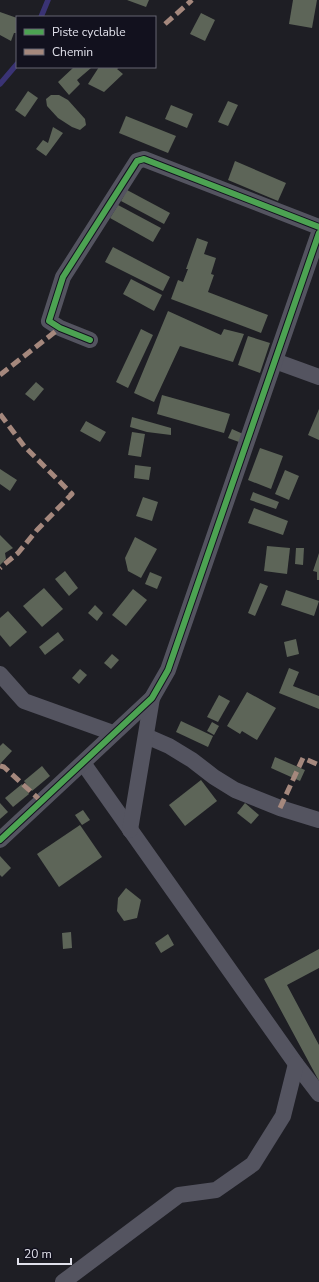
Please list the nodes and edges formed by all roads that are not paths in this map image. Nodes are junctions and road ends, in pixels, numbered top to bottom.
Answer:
1 (319, 228) edge
2 (319, 233) edge
3 (90, 340) dead end
4 (275, 361) junction
5 (319, 377) edge
6 (0, 674) edge
7 (152, 698) junction
8 (113, 733) junction
9 (146, 736) junction
10 (84, 763) junction
11 (319, 820) edge
12 (130, 830) junction
13 (0, 840) edge
14 (296, 1064) junction
15 (319, 1094) edge
16 (63, 1282) edge

1 - 3 street
2 - 4 street
4 - 5 street
4 - 7 street
6 - 8 street
7 - 8 street
7 - 9 street
8 - 10 street
9 - 11 street
9 - 12 street
10 - 12 street
10 - 13 street
12 - 14 street
14 - 15 street
14 - 16 street

